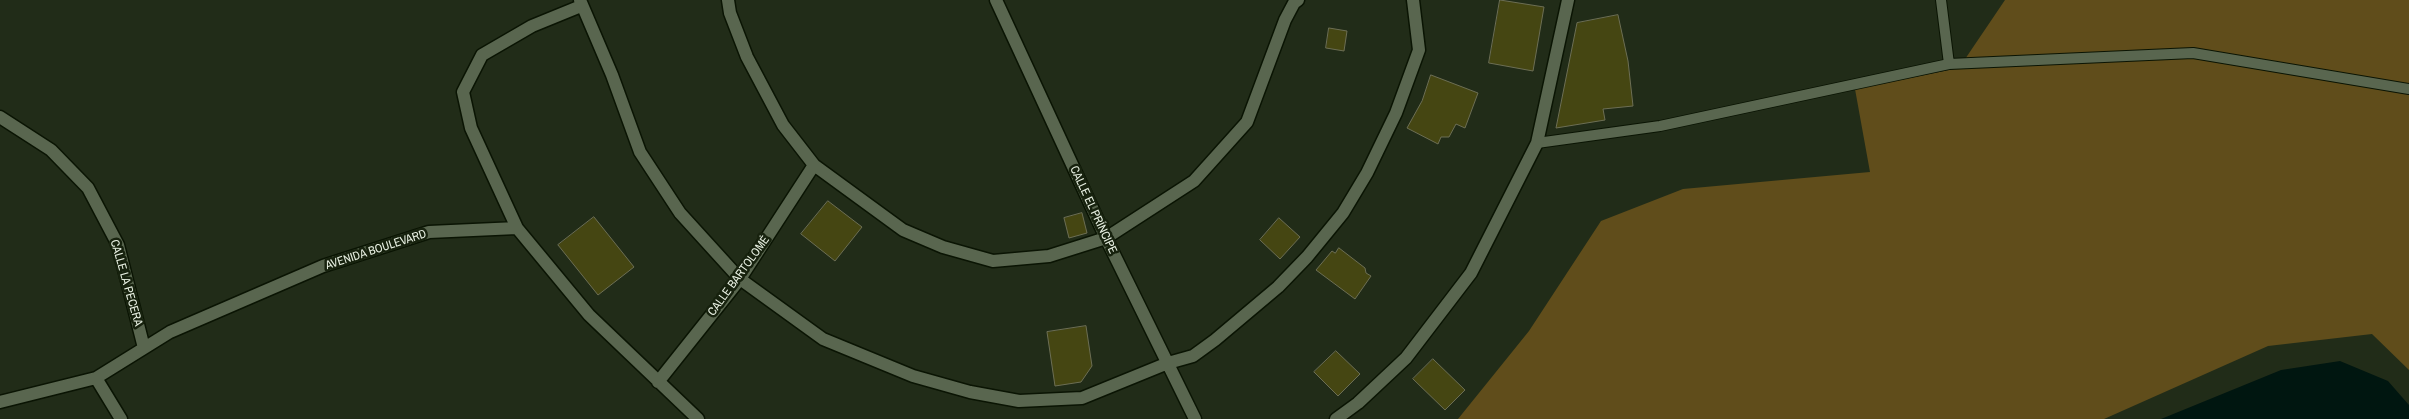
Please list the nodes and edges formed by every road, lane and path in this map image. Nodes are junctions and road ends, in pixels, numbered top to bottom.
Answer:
1 (728, 0) edge
2 (996, 0) edge
3 (1298, 0) edge
4 (1413, 0) edge
5 (1568, 0) edge
6 (1941, 0) edge
7 (580, 3) edge
8 (1949, 64) junction
9 (2409, 89) edge
10 (0, 117) edge
11 (1537, 143) junction
12 (814, 165) junction
13 (517, 228) junction
14 (1106, 238) junction
15 (740, 279) junction
16 (144, 348) junction
17 (1168, 363) junction
18 (96, 378) junction
19 (658, 382) junction
20 (0, 402) edge
21 (121, 419) edge
22 (698, 419) edge
23 (1194, 419) edge
24 (1336, 419) edge

1 - 12 street
2 - 14 street, CALLE EL PRÍNCIPE
3 - 14 street
4 - 17 street
5 - 11 street
6 - 8 lane
7 - 13 street
7 - 15 street
8 - 9 lane
8 - 11 lane
10 - 16 street, CALLE LA PECERA
11 - 24 street
12 - 14 street
12 - 15 street, CALLE BARTOLOMÉ
13 - 16 street, AVENIDA BOULEVARD
13 - 19 street
14 - 17 street, CALLE EL PRÍNCIPE
15 - 17 street
15 - 19 street, CALLE BARTOLOMÉ
16 - 18 street, AVENIDA BOULEVARD
17 - 23 street, CALLE EL PRÍNCIPE
18 - 20 street, AVENIDA BOULEVARD
18 - 21 street
19 - 22 street

